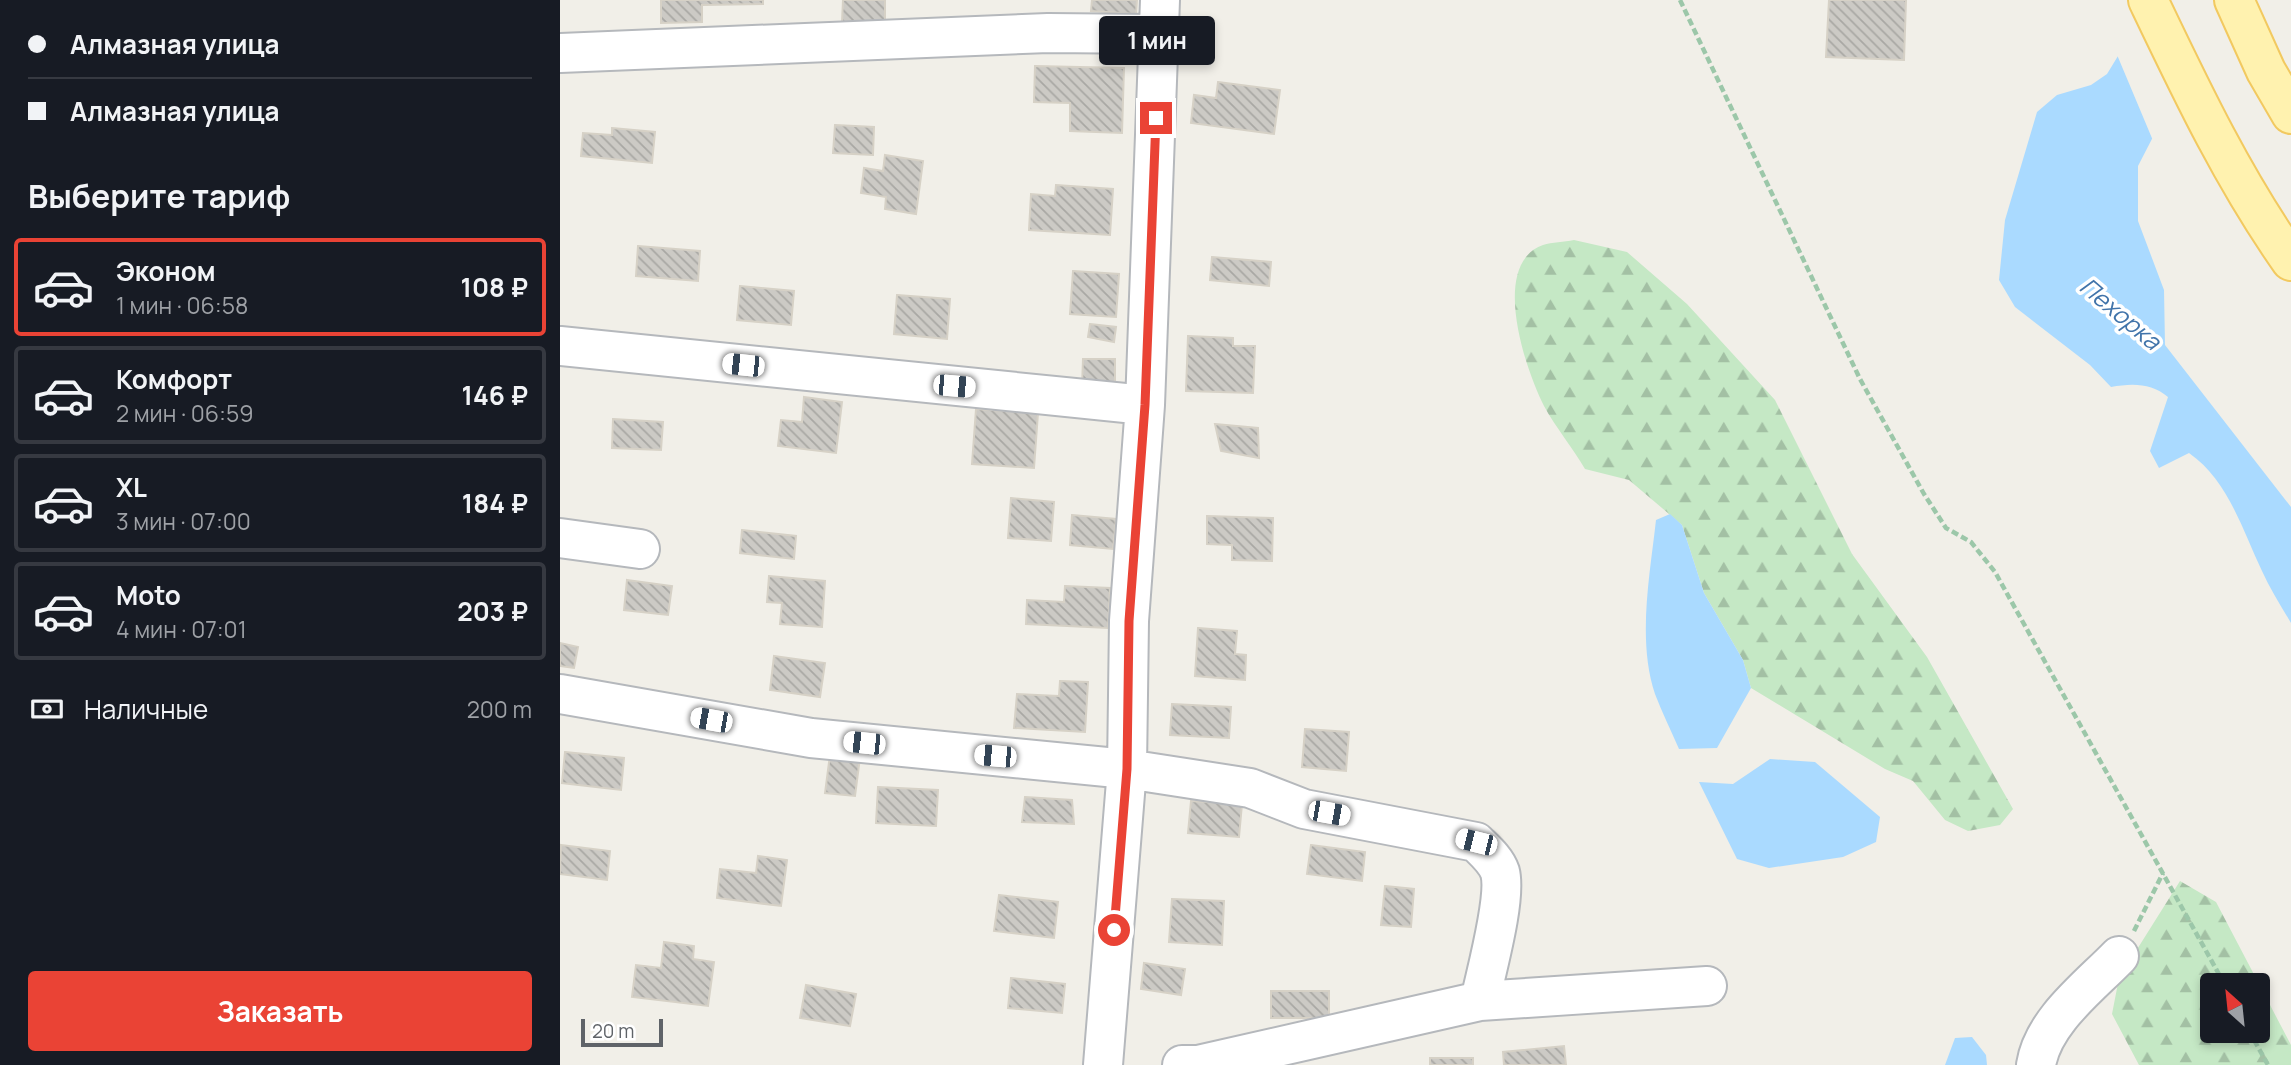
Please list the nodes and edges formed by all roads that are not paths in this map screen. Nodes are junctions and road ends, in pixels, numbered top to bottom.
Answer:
1 (2148, 0) edge
2 (2234, 0) edge
3 (1159, 17) edge
4 (560, 53) edge
5 (2291, 114) edge
6 (2291, 261) edge
7 (560, 346) edge
8 (1145, 405) junction
9 (560, 538) edge
10 (640, 549) dead end
11 (560, 694) edge
12 (1127, 769) junction
13 (2119, 956) road end
14 (1707, 986) dead end
15 (1480, 1001) junction
16 (1103, 1065) edge
17 (1182, 1065) edge
18 (2036, 1065) edge

1 - 6 main road
2 - 5 main road
3 - 4 street
3 - 8 street
7 - 8 street
8 - 12 street
9 - 10 street
11 - 12 street
12 - 15 street
12 - 16 street
13 - 18 street
14 - 15 street
15 - 17 street

